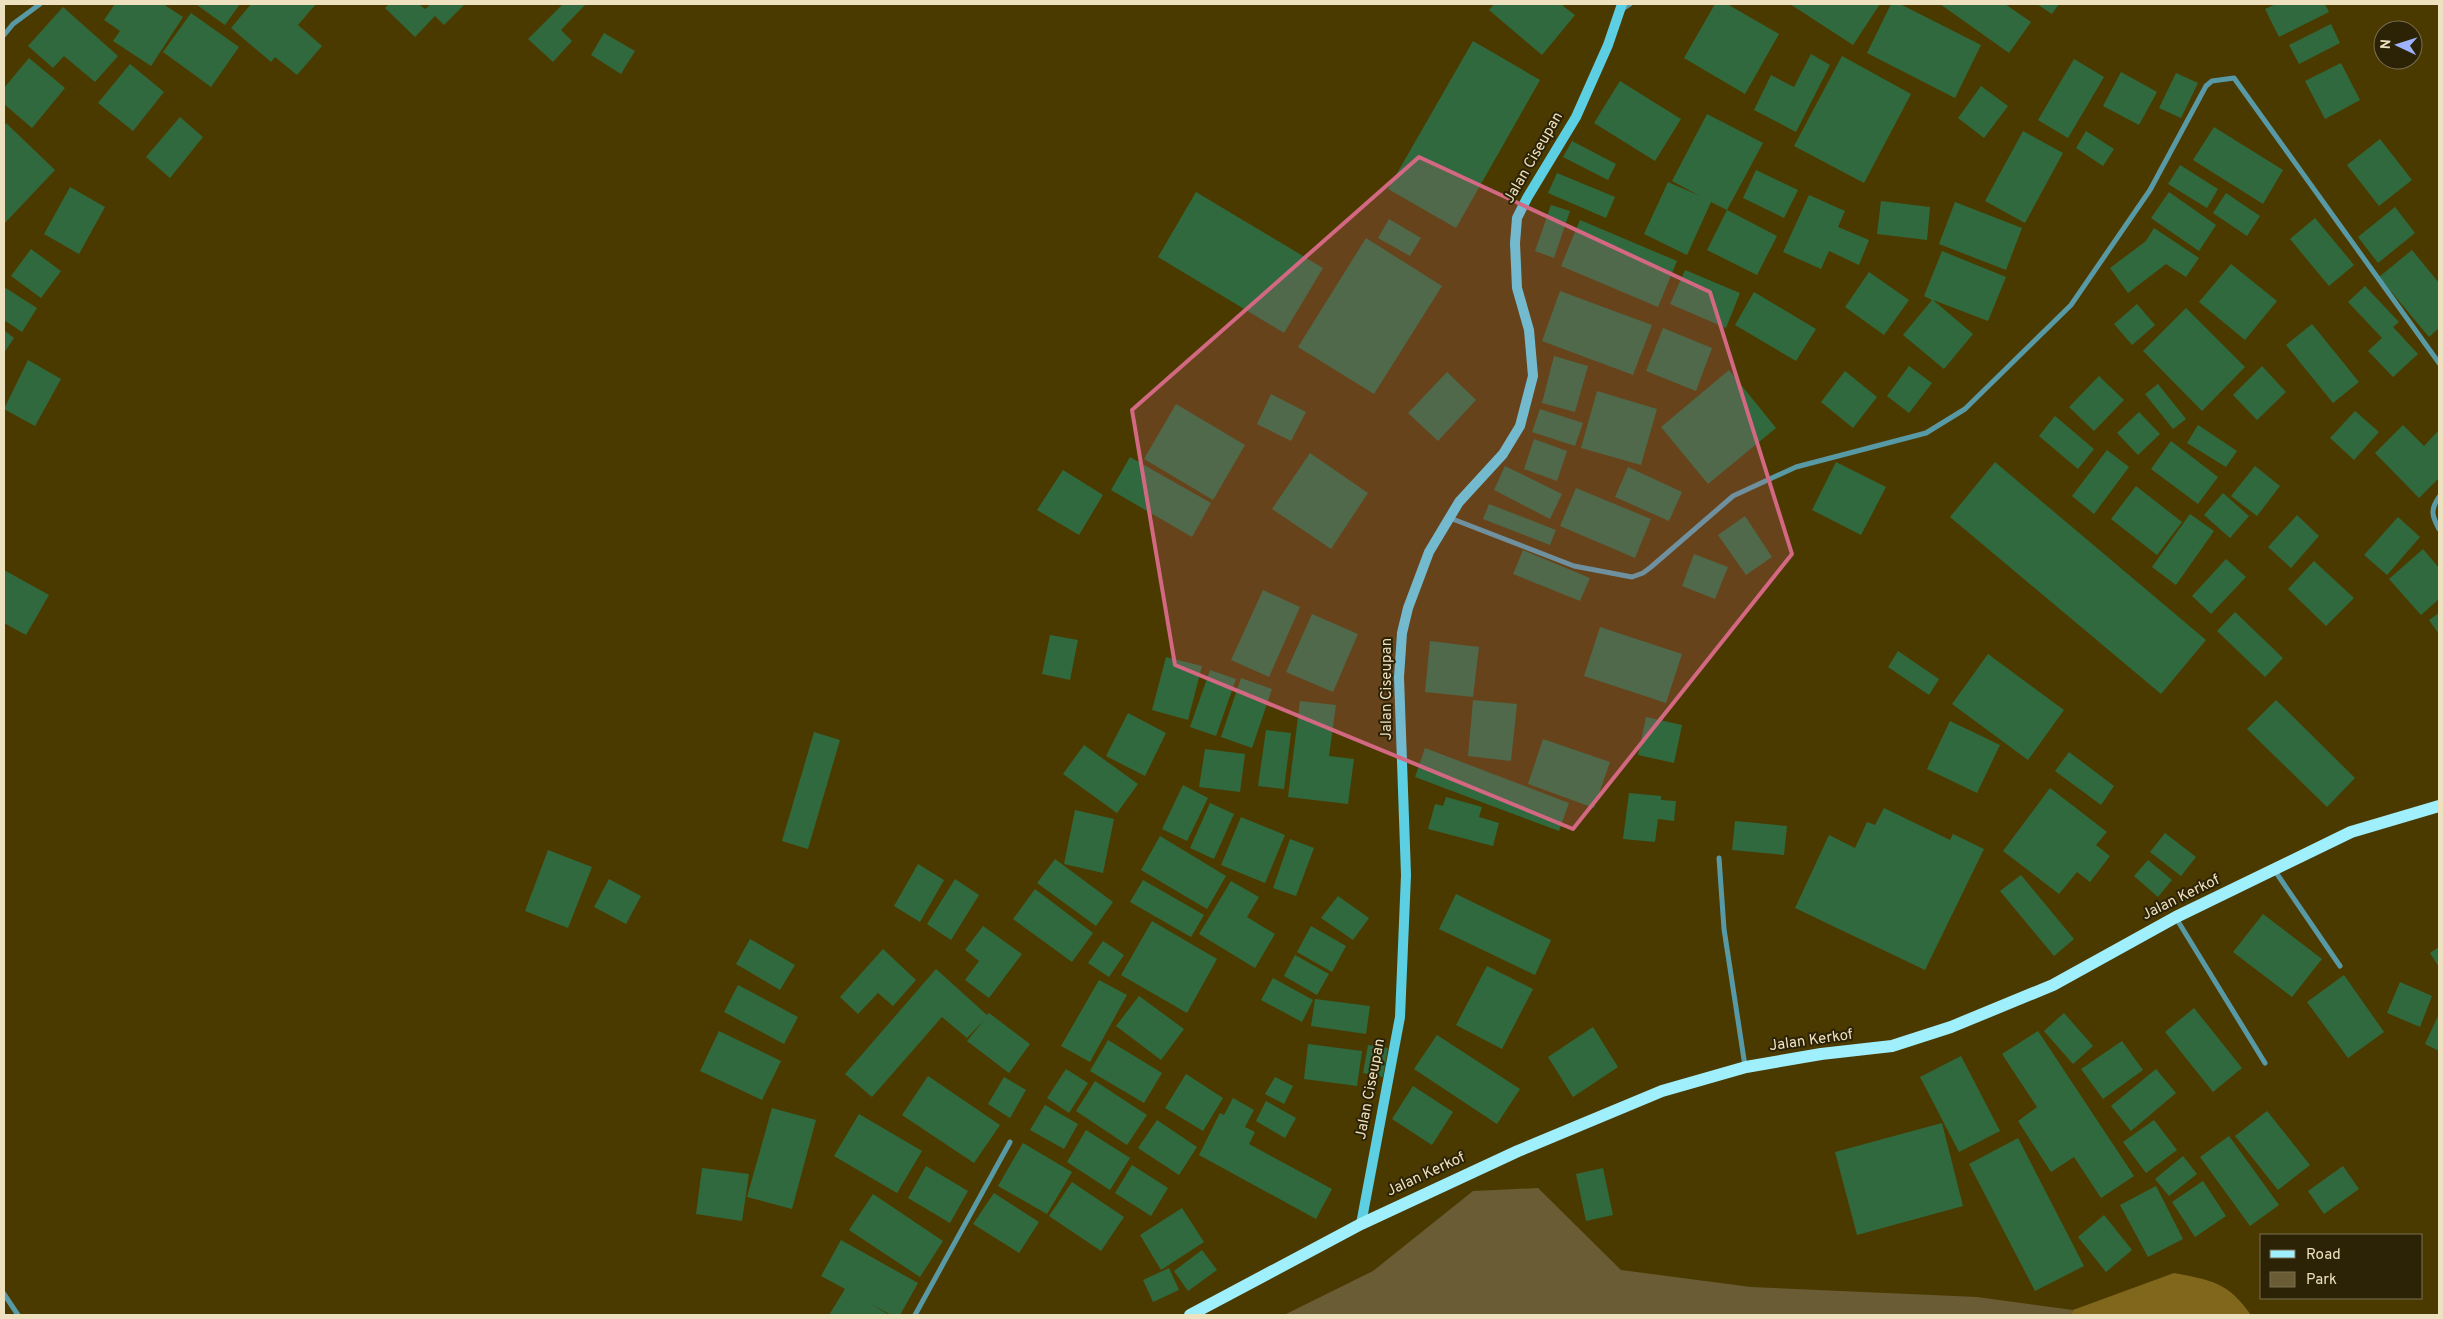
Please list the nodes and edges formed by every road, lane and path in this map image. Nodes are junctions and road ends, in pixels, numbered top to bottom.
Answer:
1 (40, 4) edge
2 (1630, 4) edge
3 (1621, 7) edge
4 (4, 35) edge
5 (2439, 363) edge
6 (2439, 497) edge
7 (1450, 517) junction
8 (2439, 529) edge
9 (2439, 806) edge
10 (1719, 858) dead end
11 (2275, 870) junction
12 (2176, 917) junction
13 (2340, 966) dead end
14 (2265, 1063) dead end
15 (1746, 1067) junction
16 (1010, 1142) dead end
17 (1361, 1224) junction
18 (4, 1294) edge
19 (18, 1315) edge
20 (915, 1315) edge
21 (1190, 1315) edge

1 - 4 street
2 - 3 street
3 - 7 main road, Jalan Ciseupan
5 - 7 street
6 - 8 street
7 - 17 main road, Jalan Ciseupan
9 - 11 main road, Jalan Kerkof
10 - 15 street
11 - 12 main road, Jalan Kerkof
11 - 13 street
12 - 14 street
12 - 15 main road, Jalan Kerkof
15 - 17 main road, Jalan Kerkof
16 - 20 street
17 - 21 main road, Jalan Kerkof
18 - 19 street

